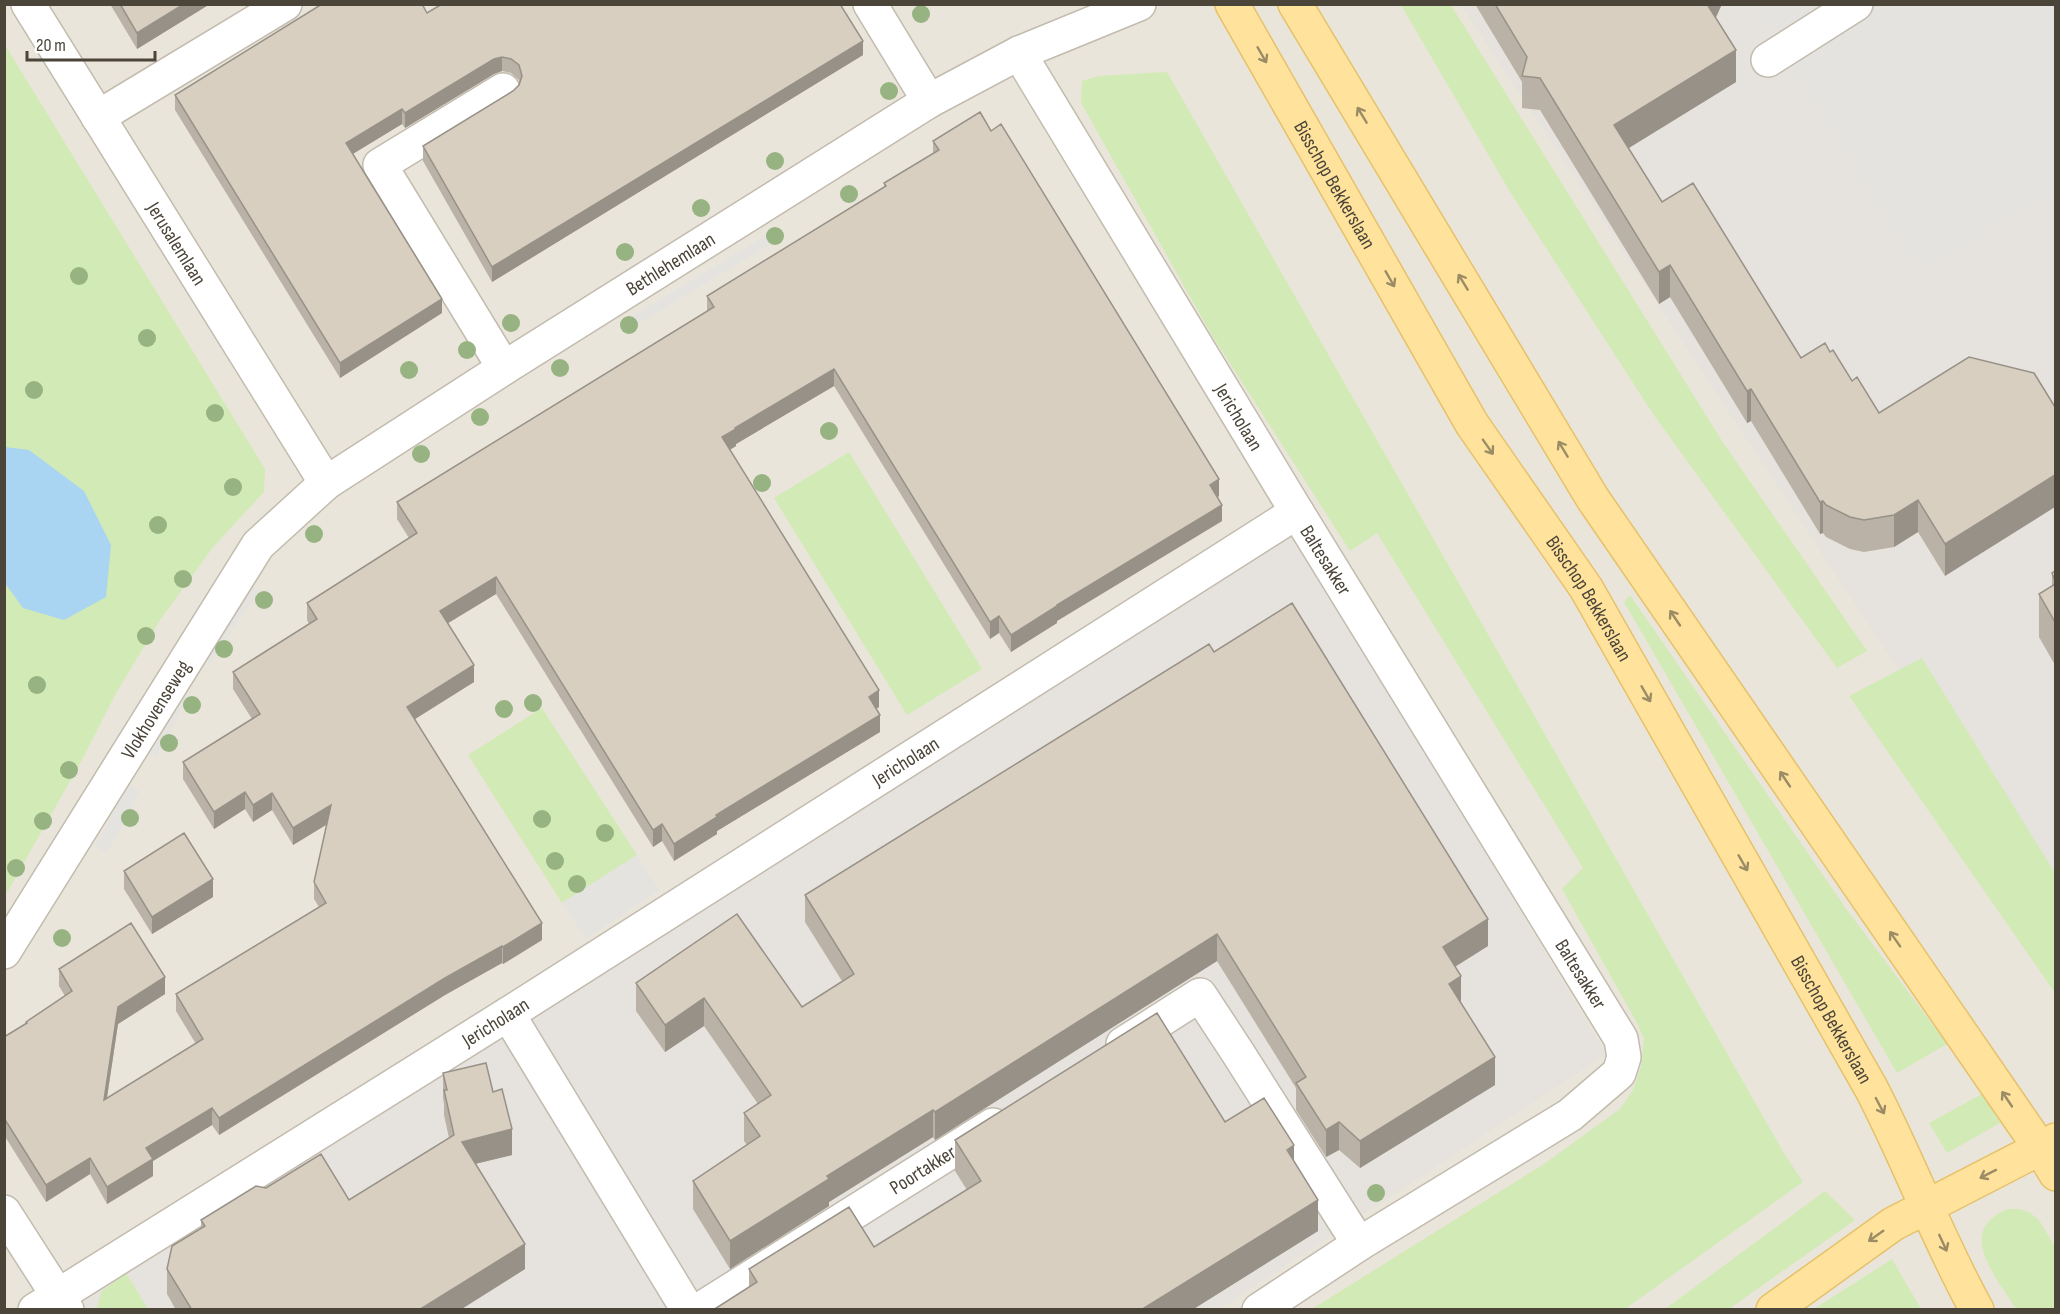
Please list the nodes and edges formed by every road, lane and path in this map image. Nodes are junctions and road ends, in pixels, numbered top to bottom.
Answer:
1 (28, 4) edge
2 (870, 4) edge
3 (1080, 4) edge
4 (1139, 4) edge
5 (1232, 4) edge
6 (1295, 4) edge
7 (1856, 4) edge
8 (283, 5) edge
9 (1019, 53) junction
10 (1768, 60) dead end
11 (503, 90) dead end
12 (929, 102) junction
13 (98, 117) junction
14 (504, 368) junction
15 (326, 483) junction
16 (1297, 512) junction
17 (4, 952) edge
18 (508, 1014) junction
19 (1100, 1058) edge
20 (1020, 1108) edge
21 (2050, 1154) edge
22 (1926, 1206) junction
23 (4, 1212) edge
24 (1359, 1244) junction
25 (54, 1305) edge
26 (688, 1310) edge
27 (699, 1310) edge
28 (1259, 1310) edge
29 (1773, 1310) edge
30 (1977, 1310) edge

1 - 13 street, Jerusalemlaan
2 - 12 street
3 - 9 street, Bethlehemlaan
4 - 9 street, Bethlehemlaan
5 -> 22 main road, Bisschop Bekkerslaan
21 -> 6 main road
7 - 10 street
8 - 13 street
9 - 12 street, Bethlehemlaan
9 - 16 street, Jericholaan
11 - 14 street
12 - 14 street, Bethlehemlaan
13 - 15 street, Jerusalemlaan
14 - 15 street, Bethlehemlaan
15 - 17 street, Vlokhovenseweg
16 - 18 street, Jericholaan
16 - 24 street, Baltesakker
18 - 25 street, Jericholaan
18 - 26 street
19 - 24 street
20 - 27 street, Poortakker
21 -> 22 main road
22 -> 29 main road
22 -> 30 main road, Bisschop Bekkerslaan
23 - 25 street
24 - 28 street, Baltesakker

